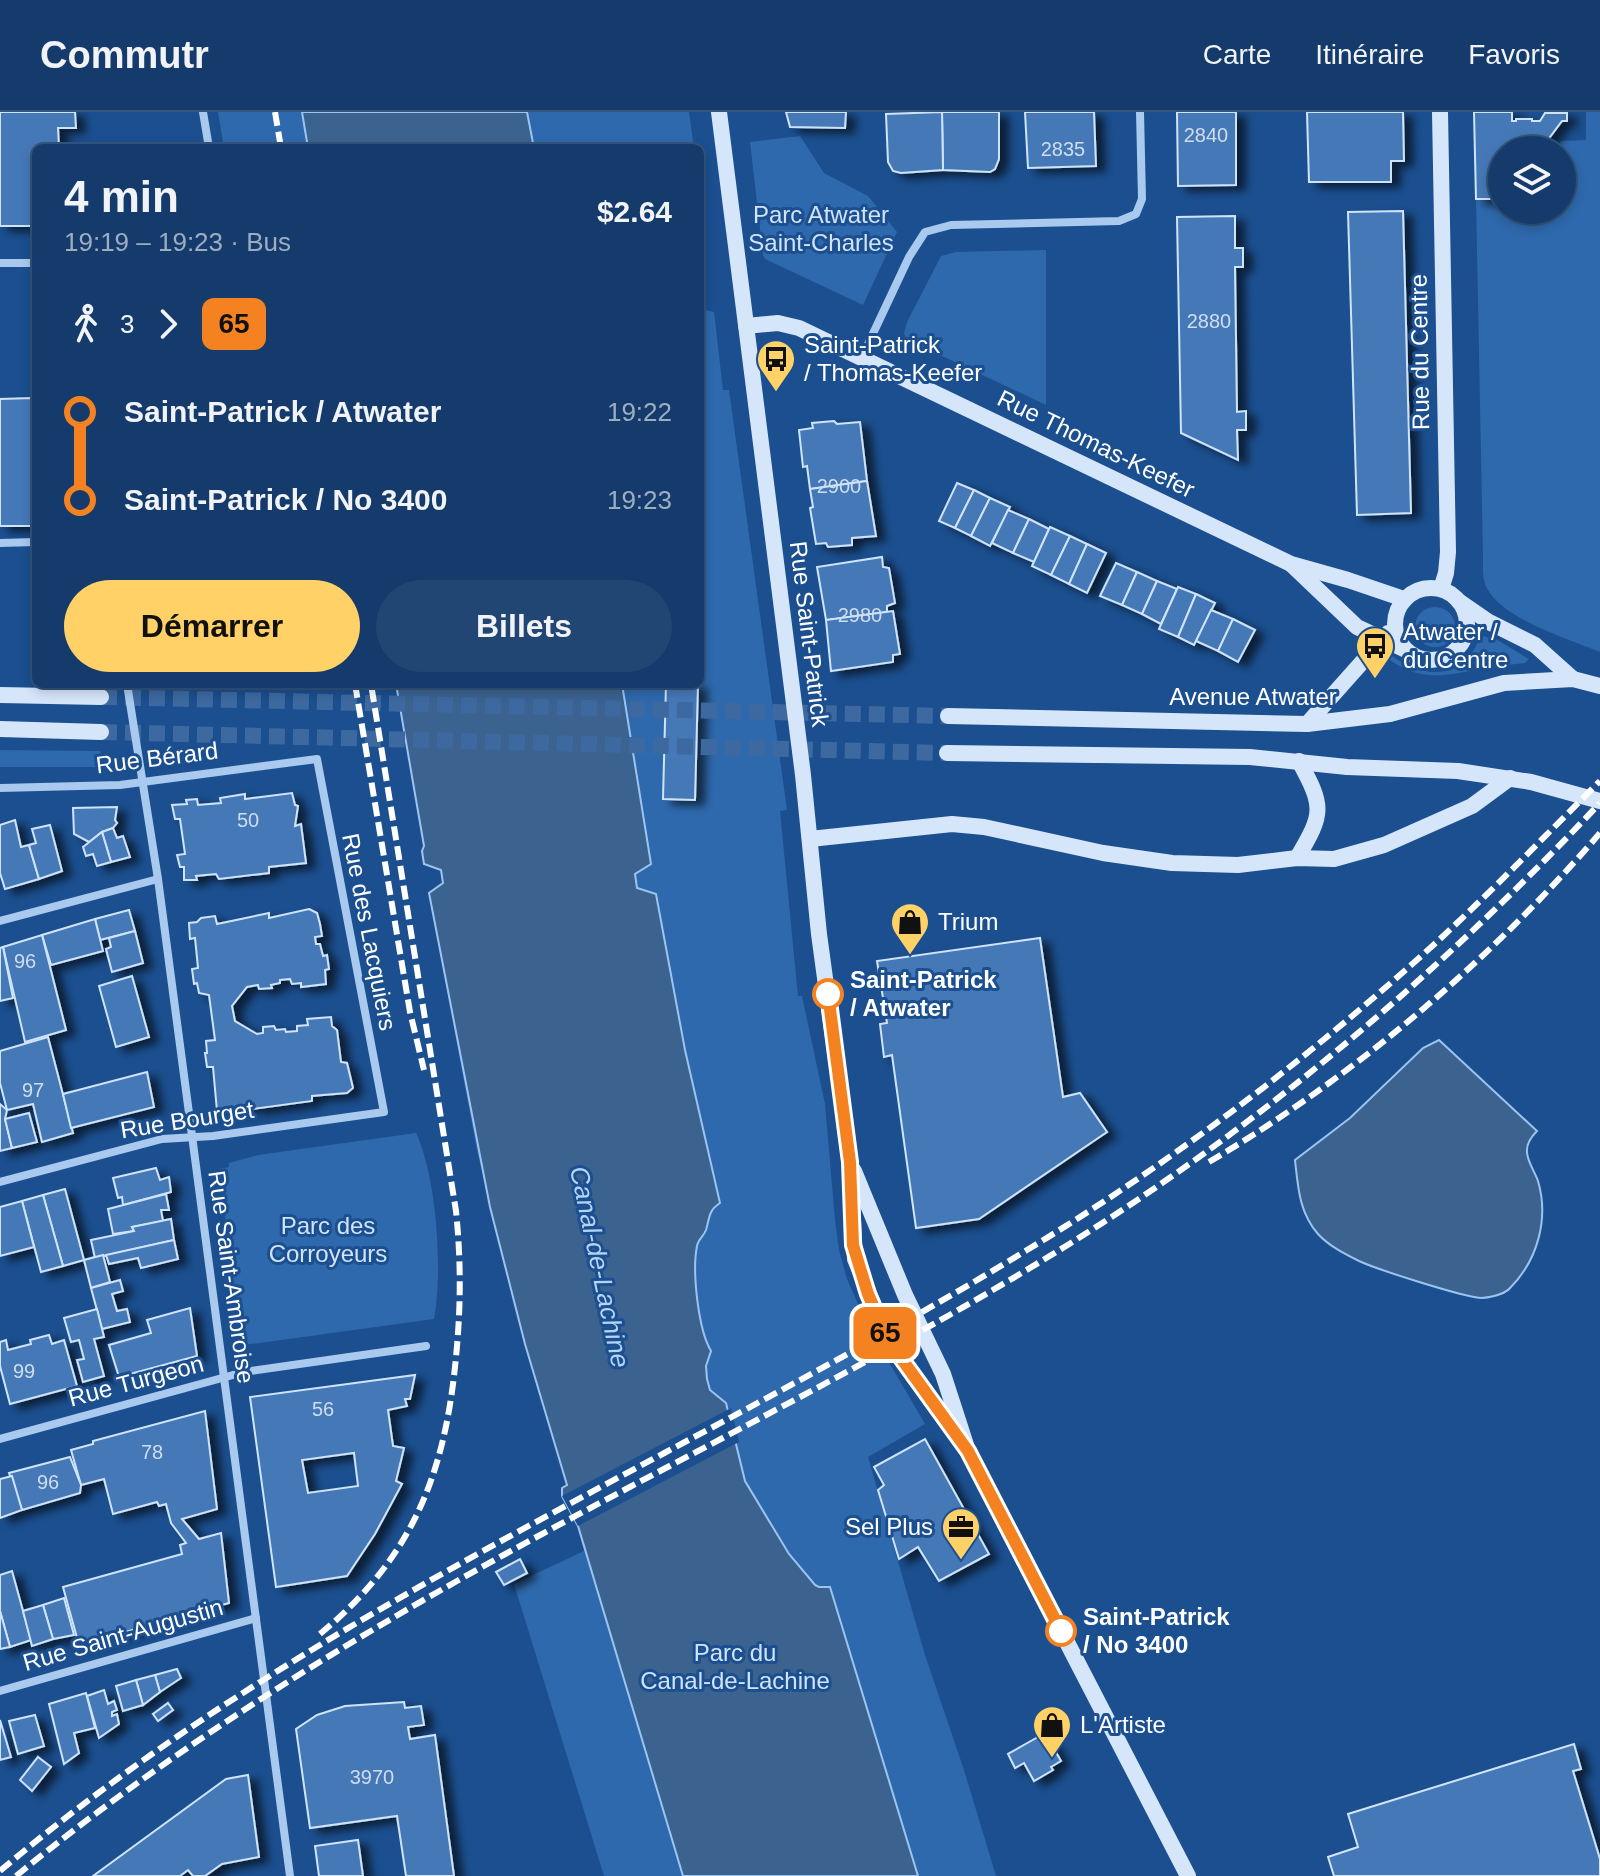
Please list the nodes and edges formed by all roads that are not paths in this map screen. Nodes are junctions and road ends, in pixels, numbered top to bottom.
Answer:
1 (203, 112) edge
2 (719, 112) edge
3 (1140, 112) edge
4 (1440, 112) edge
5 (208, 144) edge
6 (0, 263) edge
7 (32, 263) edge
8 (746, 326) junction
9 (862, 357) junction
10 (32, 542) edge
11 (0, 543) edge
12 (1291, 564) junction
13 (1441, 589) junction
14 (1404, 599) junction
15 (1460, 602) junction
16 (1395, 626) junction
17 (1357, 627) junction
18 (1382, 639) junction
19 (1406, 650) junction
20 (1361, 663) junction
21 (1573, 679) junction
22 (1600, 686) edge
23 (128, 688) edge
24 (0, 695) edge
25 (101, 697) tunnel mouth
26 (948, 716) tunnel mouth
27 (1307, 724) junction
28 (0, 729) edge
29 (101, 732) tunnel mouth
30 (947, 753) tunnel mouth
31 (317, 759) joint
32 (1299, 761) junction
33 (1510, 778) junction
34 (143, 782) junction
35 (0, 788) edge
36 (1600, 801) edge
37 (810, 839) junction
38 (1297, 858) junction
39 (158, 879) junction
40 (0, 921) edge
41 (384, 1112) joint
42 (193, 1138) junction
43 (850, 1162) junction
44 (0, 1182) edge
45 (426, 1346) dead end
46 (224, 1378) junction
47 (0, 1439) edge
48 (968, 1451) junction
49 (256, 1618) junction
50 (0, 1691) edge
51 (290, 1876) edge
52 (1188, 1876) edge

1 - 5 street
2 - 8 main road, Rue Saint-Patrick
3 - 9 street
4 - 13 main road, Rue du Centre
6 - 7 street
8 - 9 main road, Rue Thomas-Keefer
8 - 37 main road, Rue Saint-Patrick
9 - 12 main road, Rue Thomas-Keefer
10 - 11 street
12 - 14 main road, Rue Thomas-Keefer
12 - 17 main road, Rue Thomas-Keefer
13 - 14 main road
13 - 15 main road
14 - 16 main road
15 - 19 main road
15 - 21 main road
16 - 18 main road
16 - 19 main road
17 - 18 main road, Rue Thomas-Keefer
17 - 20 main road
18 - 19 main road, Rue Thomas-Keefer
18 - 20 main road
20 - 27 main road
21 - 22 main road, Avenue Atwater
21 - 27 main road, Avenue Atwater
23 - 34 street, Rue Saint-Ambroise
24 - 25 main road
26 - 27 main road, Avenue Atwater
28 - 29 main road
30 - 32 main road
31 - 34 street, Rue Bérard
31 - 41 street, Rue des Lacquiers
32 - 33 main road
32 - 38 main road
33 - 36 main road
33 - 38 main road
34 - 35 street, Rue Bérard
34 - 39 street, Rue Saint-Ambroise
37 - 38 main road
37 - 43 main road, Rue Saint-Patrick
39 - 40 street
39 - 42 street, Rue Saint-Ambroise
41 - 42 street, Rue Bourget
42 - 44 street, Rue Bourget
42 - 46 street, Rue Saint-Ambroise
43 - 48 main road, Rue Saint-Patrick
43 - 48 main road, Rue Saint-Patrick
45 - 46 street, Rue Turgeon
46 - 47 street, Rue Turgeon
46 - 49 street, Rue Saint-Ambroise
48 - 52 main road, Rue Saint-Patrick
49 - 50 street, Rue Saint-Augustin
49 - 51 street, Rue Saint-Ambroise

